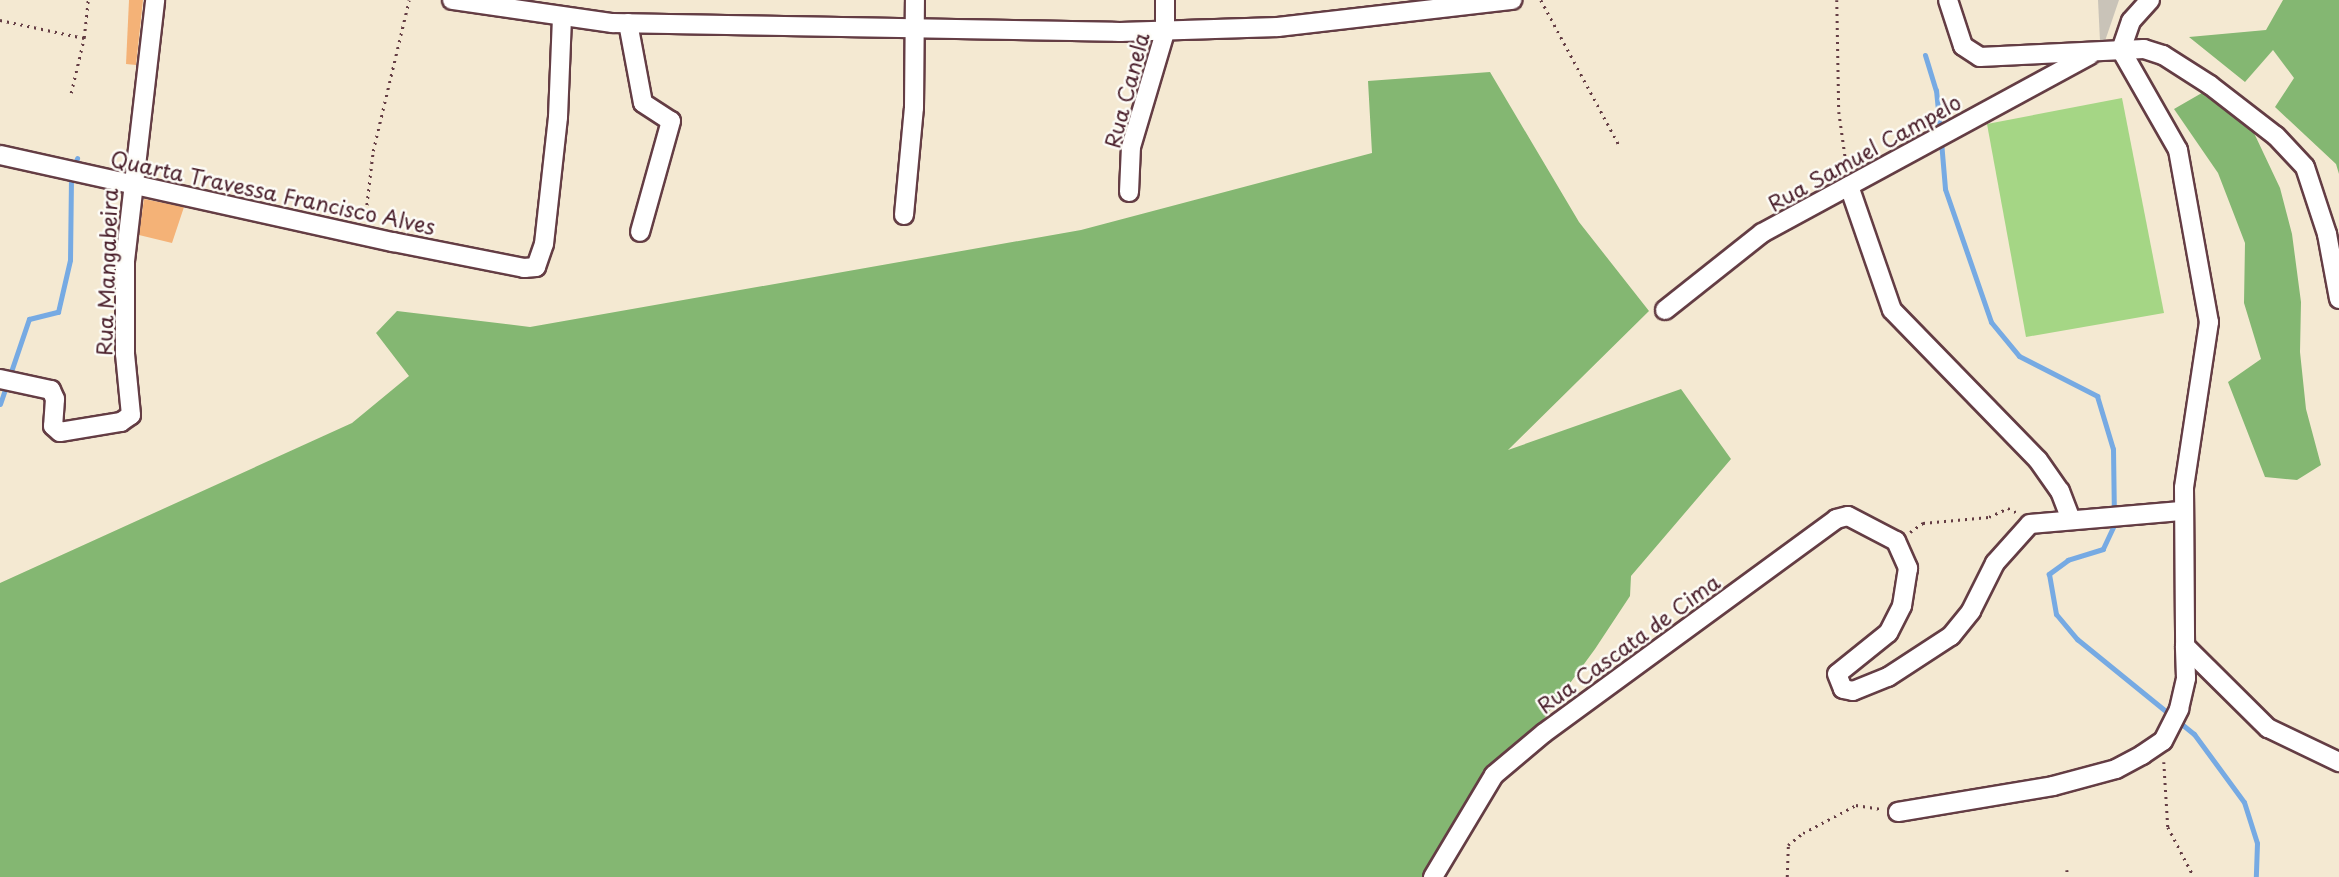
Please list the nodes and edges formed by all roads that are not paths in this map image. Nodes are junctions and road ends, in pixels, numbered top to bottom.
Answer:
1 (155, 0) edge
2 (452, 0) edge
3 (915, 0) edge
4 (1165, 0) edge
5 (1512, 0) edge
6 (1948, 0) edge
7 (2150, 0) edge
8 (562, 19) junction
9 (628, 23) junction
10 (917, 30) junction
11 (1165, 32) junction
12 (2121, 50) junction
13 (2096, 52) junction
14 (0, 155) edge
15 (131, 185) junction
16 (1849, 187) junction
17 (1129, 191) dead end
18 (904, 215) dead end
19 (640, 232) dead end
20 (2339, 299) edge
21 (1665, 310) dead end
22 (9, 381) edge
23 (2183, 511) junction
24 (2071, 520) junction
25 (2185, 646) junction
26 (2339, 762) edge
27 (1898, 812) road end
28 (1433, 877) edge

1 - 15 street, Rua Mangabeira
2 - 8 street
3 - 10 street
4 - 11 street, Rua Canela
5 - 11 street
6 - 13 street
7 - 12 street
8 - 9 street
8 - 15 street, Quarta Travessa Francisco Alves
9 - 10 street
9 - 19 street
10 - 11 street
10 - 18 street
11 - 17 street, Rua Canela
12 - 13 street
12 - 20 street
12 - 23 street
13 - 16 street, Rua Samuel Campelo
14 - 15 street, Quarta Travessa Francisco Alves
15 - 22 street, Rua Mangabeira
16 - 21 street, Rua Samuel Campelo
16 - 24 street
23 - 24 street
23 - 25 street
24 - 28 street, Rua Cascata de Cima
25 - 26 street
25 - 27 street

